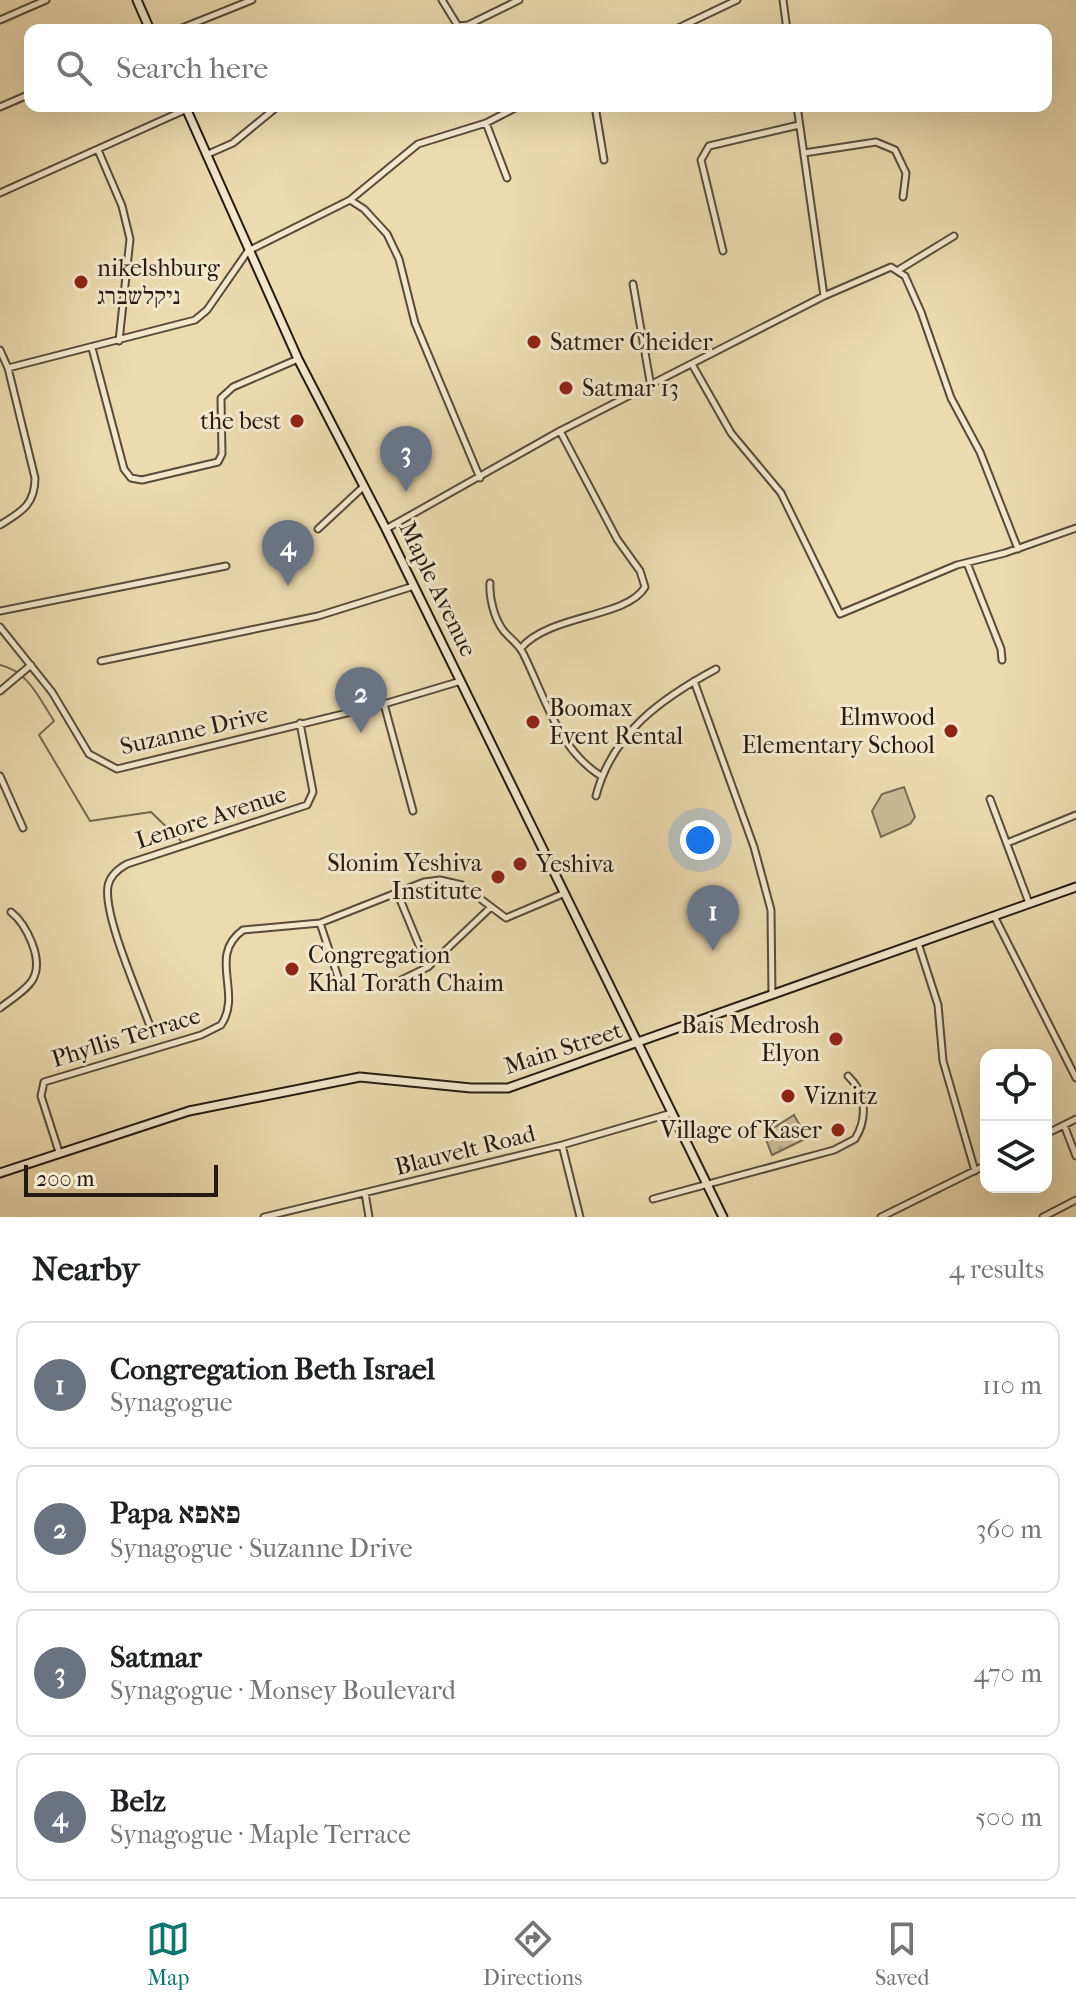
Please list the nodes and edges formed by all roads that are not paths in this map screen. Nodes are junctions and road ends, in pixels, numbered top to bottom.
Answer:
1 (46, 0) edge
2 (137, 0) edge
3 (252, 0) edge
4 (442, 0) edge
5 (519, 0) edge
6 (737, 0) edge
7 (783, 0) edge
8 (0, 20) edge
9 (147, 24) edge
10 (192, 24) edge
11 (457, 24) edge
12 (470, 24) edge
13 (687, 24) edge
14 (786, 24) edge
15 (24, 96) edge
16 (1, 104) edge
17 (178, 112) edge
18 (188, 112) edge
19 (271, 112) edge
20 (507, 112) edge
21 (596, 112) edge
22 (798, 112) edge
23 (486, 123) junction
24 (799, 125) junction
25 (98, 150) junction
26 (804, 153) junction
27 (206, 155) junction
28 (604, 160) dead end
29 (507, 178) dead end
30 (0, 193) edge
31 (903, 197) dead end
32 (350, 200) junction
33 (954, 236) dead end
34 (248, 251) junction
35 (723, 251) dead end
36 (900, 269) junction
37 (633, 284) dead end
38 (824, 296) junction
39 (119, 341) junction
40 (92, 348) junction
41 (0, 350) edge
42 (298, 359) junction
43 (693, 366) junction
44 (8, 368) junction
45 (651, 387) junction
46 (560, 431) junction
47 (480, 478) junction
48 (363, 487) junction
49 (0, 525) edge
50 (1076, 528) edge
51 (318, 529) dead end
52 (386, 529) junction
53 (1018, 549) junction
54 (967, 563) junction
55 (226, 566) dead end
56 (490, 583) dead end
57 (414, 586) junction
58 (0, 611) edge
59 (0, 627) edge
60 (521, 648) junction
61 (1002, 660) dead end
62 (101, 661) dead end
63 (31, 665) junction
64 (716, 669) dead end
65 (461, 681) junction
66 (694, 681) junction
67 (0, 691) edge
68 (384, 704) junction
69 (300, 723) junction
70 (601, 776) junction
71 (1, 781) edge
72 (596, 796) dead end
73 (990, 799) dead end
74 (413, 811) dead end
75 (1076, 815) edge
76 (23, 828) dead end
77 (1007, 843) junction
78 (1076, 887) edge
79 (397, 892) junction
80 (565, 893) junction
81 (1029, 903) junction
82 (490, 908) junction
83 (11, 912) dead end
84 (994, 916) junction
85 (320, 923) junction
86 (918, 943) junction
87 (428, 967) junction
88 (401, 980) dead end
89 (342, 989) dead end
90 (772, 996) junction
91 (0, 1008) edge
92 (151, 1029) dead end
93 (639, 1044) junction
94 (848, 1076) dead end
95 (1076, 1078) edge
96 (672, 1113) junction
97 (1076, 1119) edge
98 (1064, 1125) junction
99 (1052, 1131) edge
100 (562, 1145) junction
101 (59, 1152) junction
102 (1076, 1156) edge
103 (980, 1168) edge
104 (975, 1171) junction
105 (0, 1173) edge
106 (704, 1183) junction
107 (365, 1193) junction
108 (653, 1199) dead end
109 (1076, 1200) edge
110 (295, 1213) edge
111 (264, 1217) edge
112 (369, 1217) edge
113 (580, 1217) edge
114 (723, 1217) edge
115 (881, 1217) edge
116 (1043, 1217) edge

1 - 8 street
2 - 9 street
3 - 10 street
4 - 11 street
5 - 12 street
6 - 13 street
7 - 14 street
15 - 16 street
17 - 25 street
18 - 27 street, Maple Avenue
19 - 27 street
20 - 23 street
21 - 28 street
22 - 24 street
23 - 29 street
23 - 32 street
24 - 26 street
24 - 35 street
25 - 30 street
25 - 39 street
26 - 31 street
26 - 38 street
27 - 34 street, Maple Avenue
32 - 34 street
32 - 47 street
33 - 36 street
34 - 39 street
34 - 42 street, Maple Avenue
36 - 38 street
36 - 53 street
37 - 45 street
38 - 43 street
39 - 40 street
40 - 42 street
40 - 44 street
41 - 44 street
42 - 48 street, Maple Avenue
43 - 45 street
43 - 54 street
44 - 49 street
45 - 46 street
46 - 47 street
46 - 60 street
47 - 52 street
48 - 51 street
48 - 52 street, Maple Avenue
50 - 53 street
52 - 57 street, Maple Avenue
53 - 54 street
54 - 61 street
55 - 58 street
56 - 60 street
57 - 62 street
57 - 65 street, Maple Avenue
59 - 63 street, Suzanne Drive
60 - 70 street
63 - 67 street
63 - 69 street, Suzanne Drive
64 - 66 street
65 - 68 street, Suzanne Drive
65 - 80 street, Maple Avenue
66 - 70 street
66 - 90 street
68 - 69 street, Suzanne Drive
68 - 74 street
69 - 92 street, Lenore Avenue
70 - 72 street
71 - 76 street
73 - 77 street
75 - 77 street
77 - 81 street
78 - 81 street, Main Street
79 - 82 street, Phyllis Terrace
79 - 85 street, Phyllis Terrace
79 - 87 street
80 - 82 street
80 - 93 street, Maple Avenue
81 - 84 street, Main Street
82 - 87 street
83 - 91 street
84 - 86 street, Main Street
84 - 95 street
85 - 89 street
85 - 101 street, Phyllis Terrace
86 - 90 street, Main Street
86 - 104 street
87 - 88 street
90 - 93 street, Main Street
93 - 96 street, Maple Avenue
93 - 101 street, Main Street
94 - 106 street
96 - 100 street, Blauvelt Road
96 - 106 street, Maple Avenue
97 - 98 street
98 - 99 street
98 - 102 street
100 - 107 street, Blauvelt Road
100 - 113 street
101 - 105 street, Main Street
103 - 104 street
104 - 115 street
106 - 108 street
106 - 114 street, Maple Avenue
107 - 110 street, Blauvelt Road
107 - 112 street
109 - 116 street
110 - 111 street, Blauvelt Road

